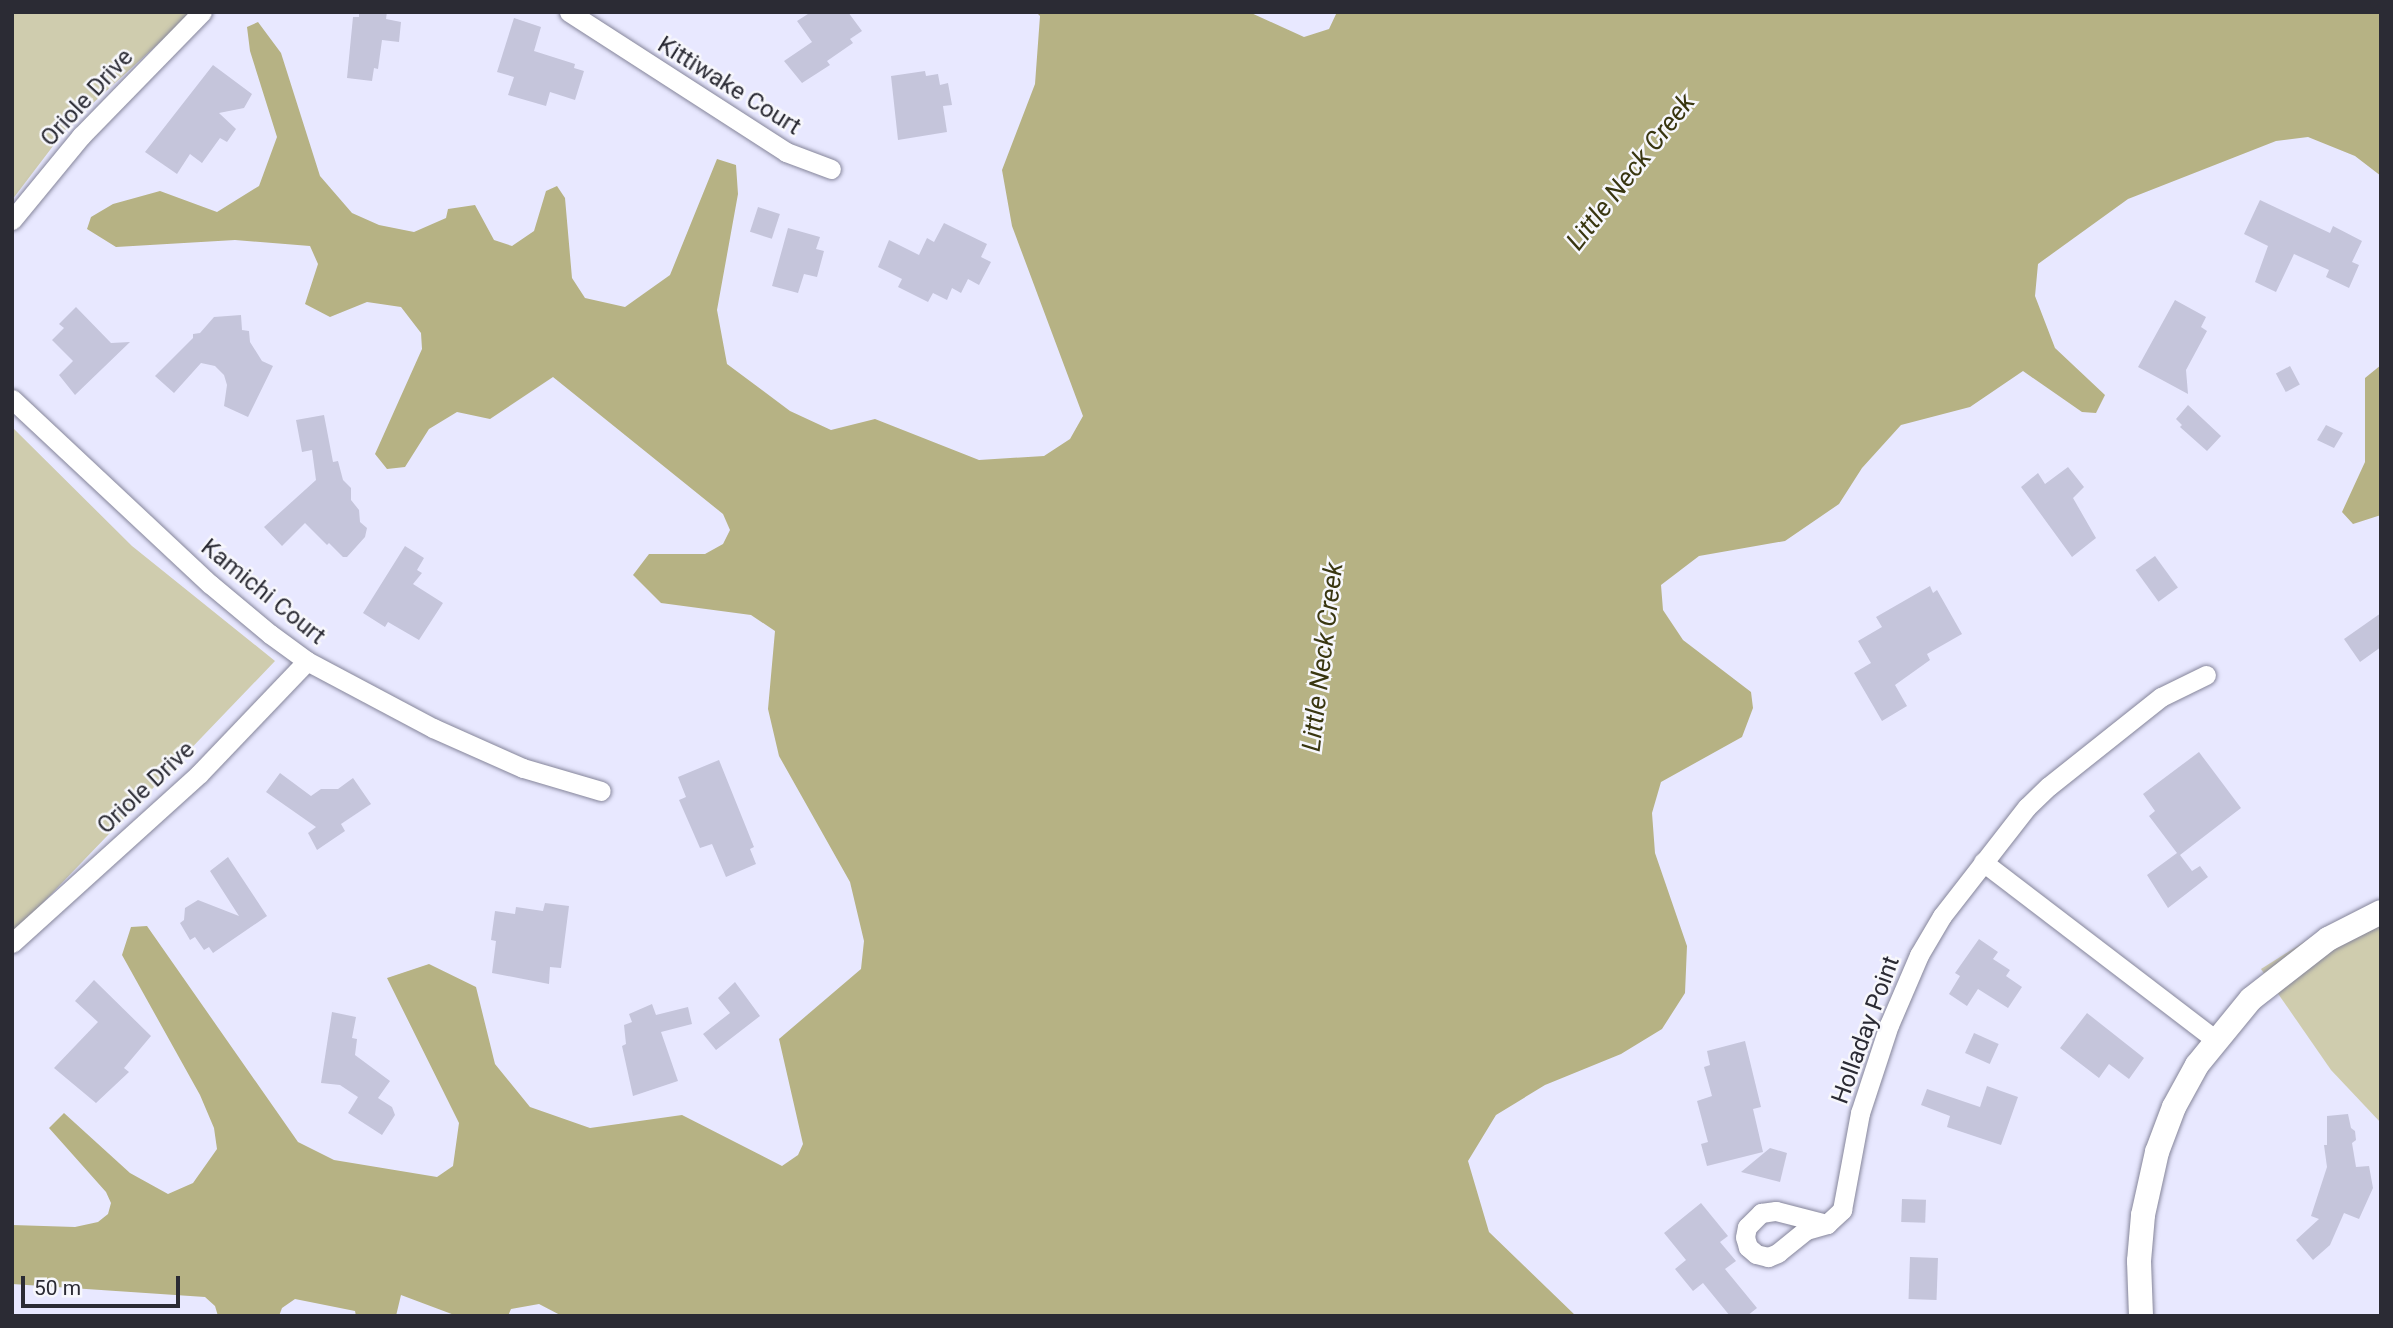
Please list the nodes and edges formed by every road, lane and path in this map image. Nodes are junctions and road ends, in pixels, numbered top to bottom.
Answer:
1 (202, 12) edge
2 (569, 12) edge
3 (831, 169) dead end
4 (12, 220) edge
5 (12, 399) edge
6 (307, 661) junction
7 (2206, 675) dead end
8 (601, 791) dead end
9 (1983, 862) junction
10 (2381, 912) edge
11 (12, 943) edge
12 (2216, 1040) junction
13 (1827, 1224) dead end
14 (2141, 1316) edge

1 - 4 street, Oriole Drive
2 - 3 street, Kittiwake Court
5 - 6 street, Kamichi Court
6 - 8 street, Kamichi Court
6 - 11 street, Oriole Drive
7 - 9 street, Holladay Point
9 - 12 street
9 - 13 street, Holladay Point
10 - 12 street
12 - 14 street

